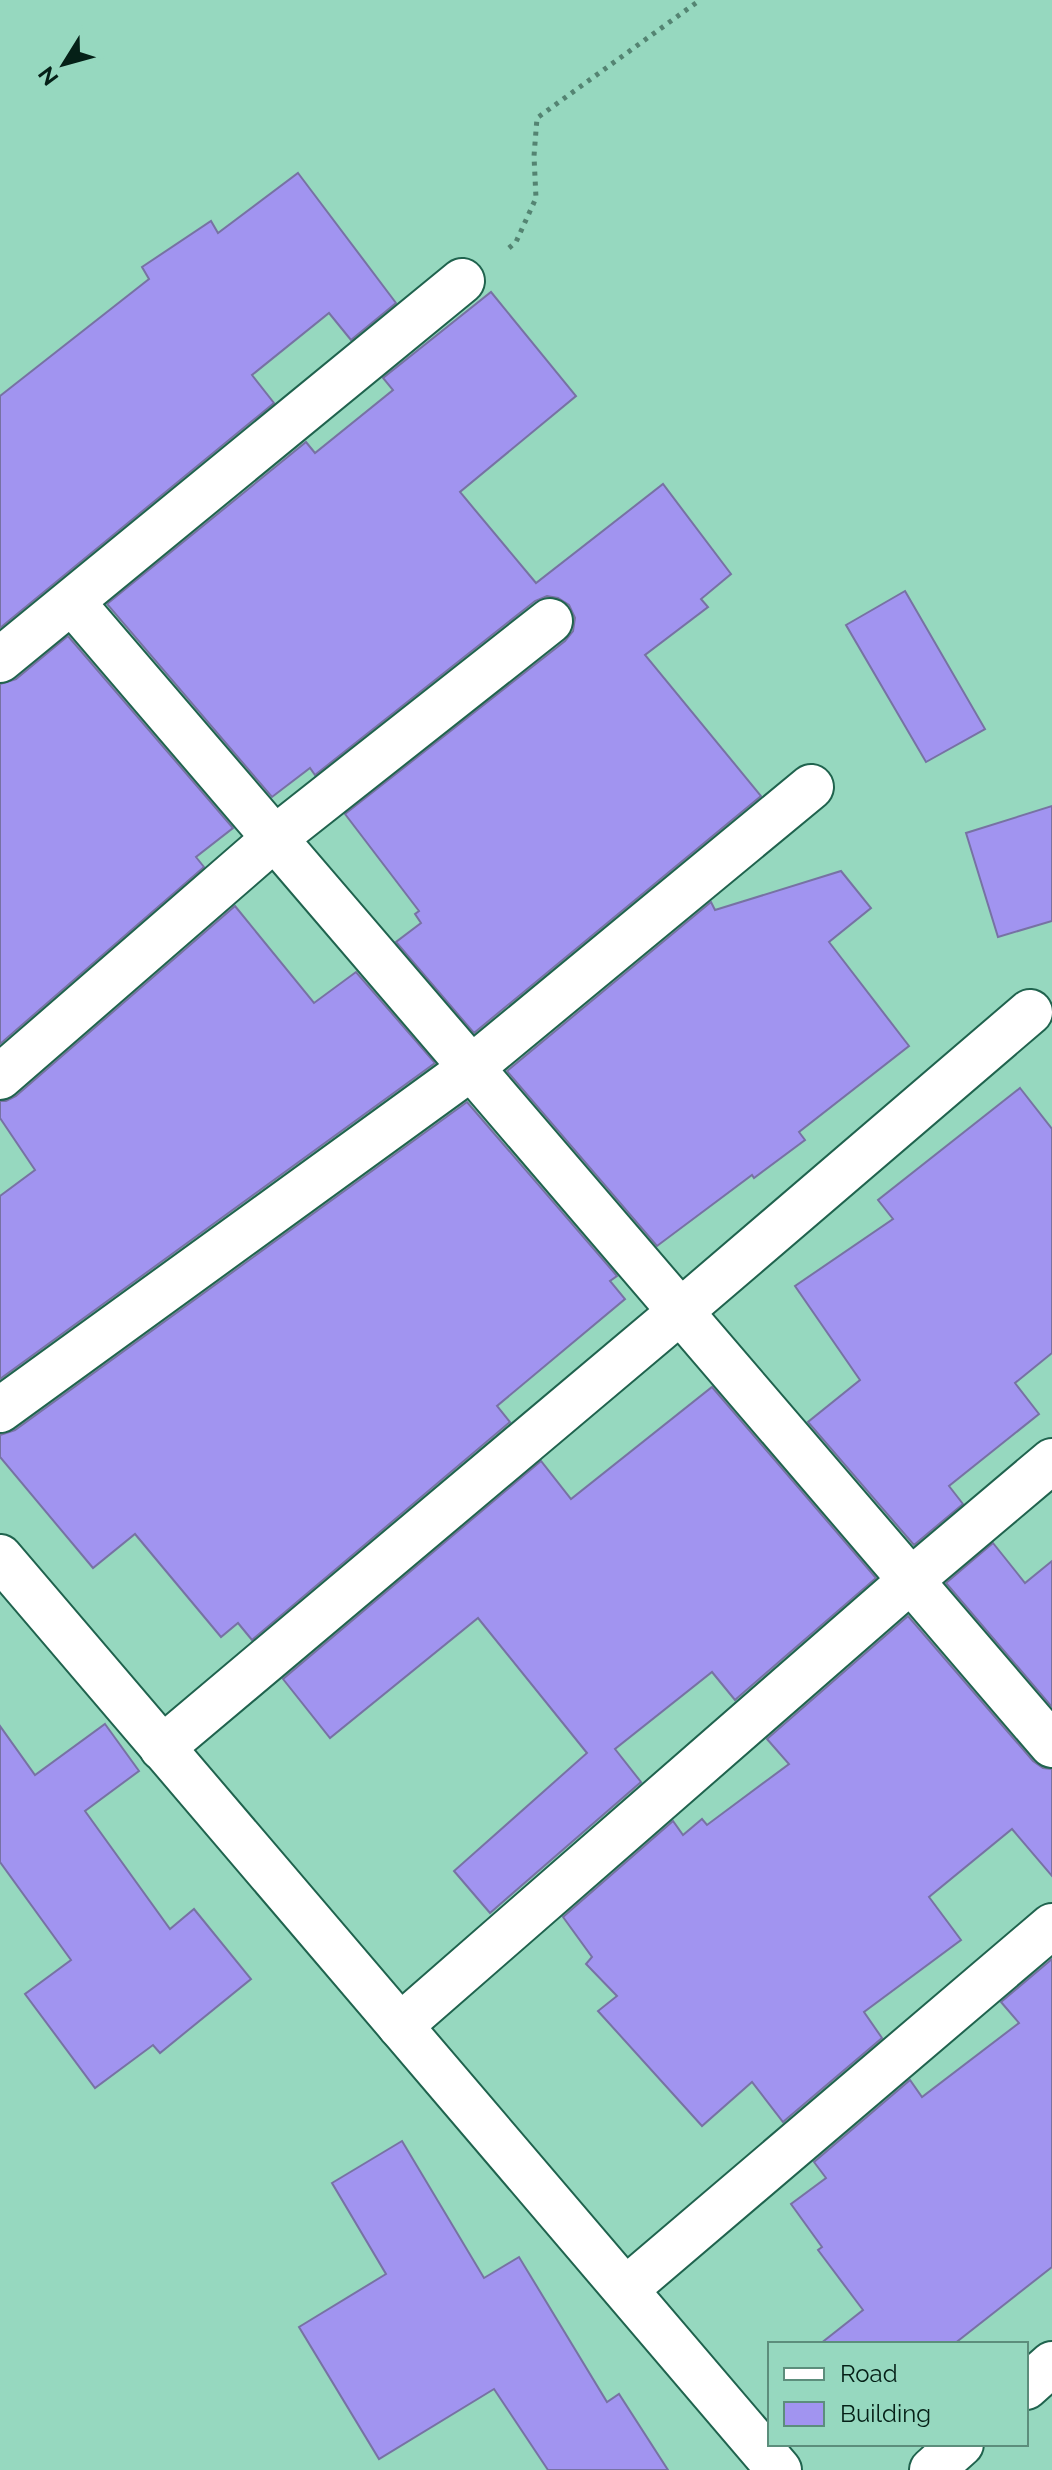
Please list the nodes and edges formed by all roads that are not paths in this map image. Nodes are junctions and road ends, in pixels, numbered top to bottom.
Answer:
1 (462, 281) road end
2 (72, 602) junction
3 (550, 621) dead end
4 (0, 660) edge
5 (811, 787) dead end
6 (275, 838) junction
7 (1030, 1012) dead end
8 (471, 1068) junction
9 (0, 1077) edge
10 (681, 1311) junction
11 (0, 1410) edge
12 (1052, 1461) edge
13 (0, 1557) edge
14 (910, 1581) junction
15 (1052, 1745) edge
16 (162, 1748) junction
17 (1052, 1926) edge
18 (400, 2026) junction
19 (626, 2289) junction
20 (1052, 2364) edge
21 (1028, 2385) edge
22 (959, 2446) edge
23 (779, 2470) edge
24 (932, 2470) edge

1 - 2 street
2 - 4 street
2 - 6 street
3 - 6 street
5 - 8 street
6 - 8 street
6 - 9 street
7 - 10 street
8 - 10 street
8 - 11 street
10 - 14 street
10 - 16 street
12 - 14 street
13 - 16 street
14 - 15 street
14 - 18 street
16 - 18 street
17 - 19 street
18 - 19 street
19 - 23 street
20 - 21 street
22 - 24 street

